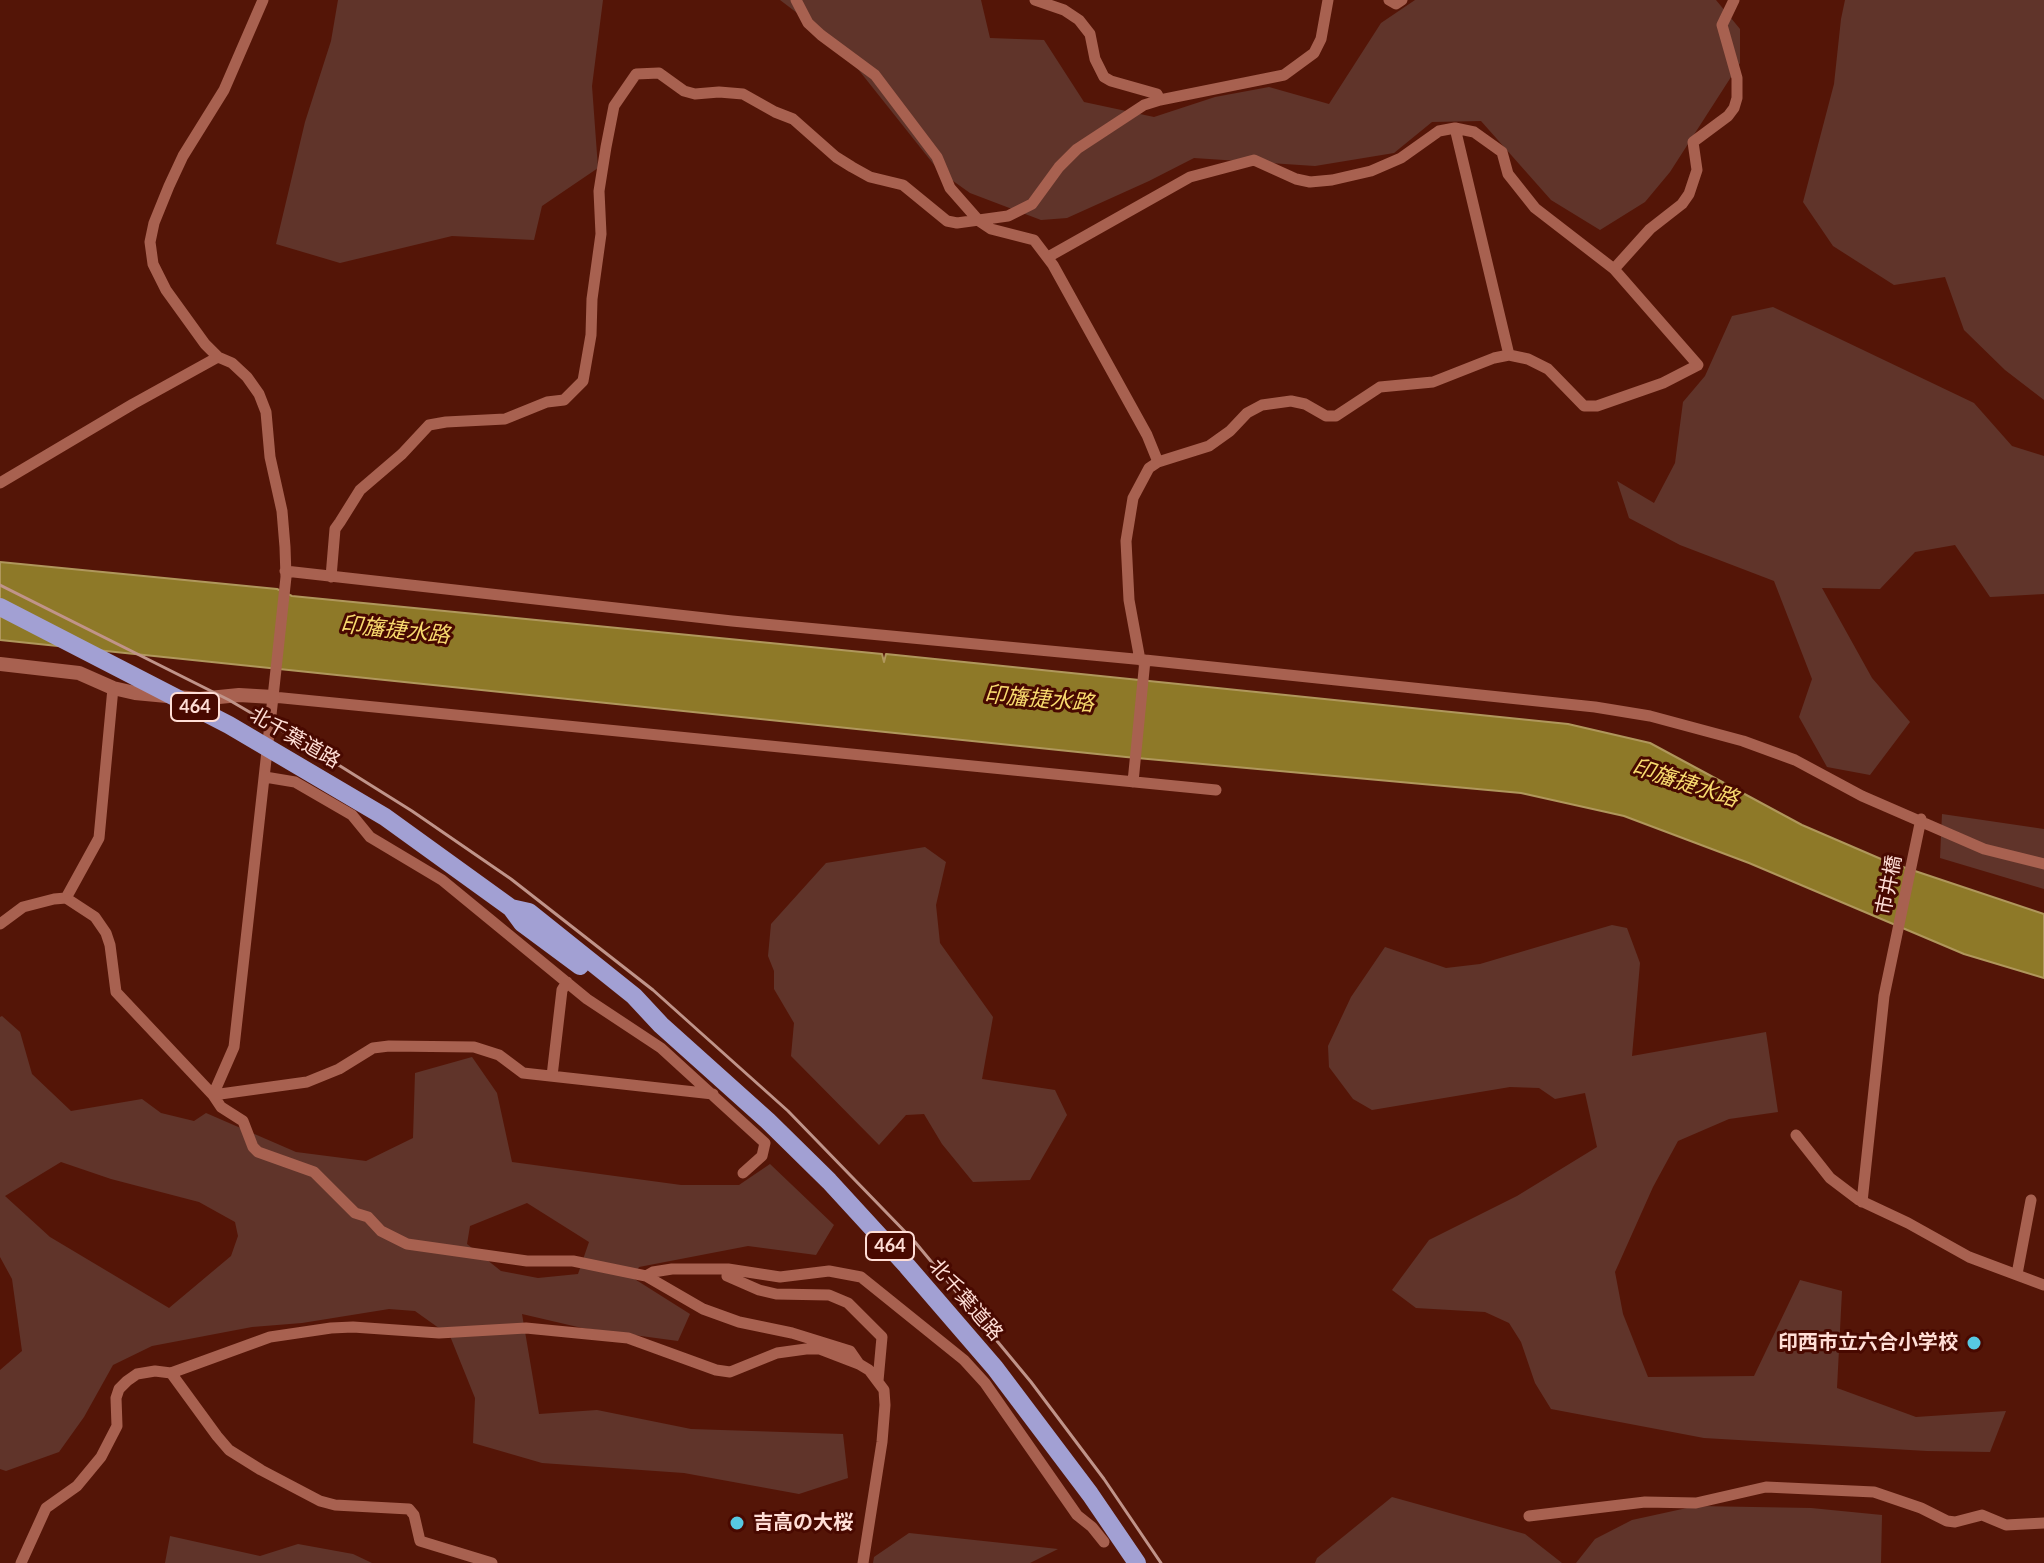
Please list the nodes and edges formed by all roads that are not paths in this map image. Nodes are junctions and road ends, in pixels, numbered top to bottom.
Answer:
1 (263, 0) edge
2 (796, 0) edge
3 (1035, 0) edge
4 (1328, 0) edge
5 (1389, 0) edge
6 (1402, 0) edge
7 (1734, 0) edge
8 (1160, 100) junction
9 (1455, 128) junction
10 (979, 221) junction
11 (1048, 257) junction
12 (1614, 269) junction
13 (1509, 355) junction
14 (218, 357) junction
15 (1158, 462) junction
16 (0, 483) edge
17 (286, 574) junction
18 (331, 577) junction
19 (0, 607) edge
20 (1143, 660) junction
21 (0, 664) edge
22 (113, 688) junction
23 (274, 690) junction
24 (265, 777) junction
25 (1133, 782) junction
26 (1216, 790) dead end
27 (1921, 819) dead end
28 (2044, 864) edge
29 (66, 898) junction
30 (511, 908) junction
31 (0, 924) edge
32 (574, 962) junction
33 (565, 980) junction
34 (661, 1025) junction
35 (552, 1076) junction
36 (713, 1094) junction
37 (213, 1095) junction
38 (1796, 1135) dead end
39 (743, 1173) dead end
40 (2031, 1200) dead end
41 (1862, 1202) junction
42 (728, 1269) junction
43 (2017, 1274) junction
44 (646, 1276) junction
45 (2044, 1285) edge
46 (859, 1364) junction
47 (171, 1373) junction
48 (878, 1381) junction
49 (1529, 1516) dead end
50 (2044, 1523) edge
51 (1104, 1542) dead end
52 (21, 1563) edge
53 (492, 1563) edge
54 (863, 1563) edge
55 (1137, 1563) edge

1 - 14 street
2 - 10 street
3 - 8 street
4 - 8 street
5 - 6 street
7 - 12 street
8 - 10 street
9 - 11 street
9 - 12 street
9 - 13 street
10 - 11 street
10 - 18 street
11 - 15 street
12 - 13 street
13 - 15 street
14 - 16 street
14 - 17 street
15 - 20 street
17 - 18 street
17 - 23 street
18 - 20 street
19 - 30 highway, 北千葉道路 / 464
20 - 25 street
20 - 28 street
21 - 22 street
22 - 23 street
22 - 29 street
23 - 24 street
23 - 25 street
24 - 33 street
24 - 37 street
25 - 26 street
27 - 41 street, 市井橋
29 - 31 street
29 - 37 street
30 - 32 highway, 北千葉道路 / 464
30 - 34 highway, 北千葉道路 / 464
32 - 33 street
32 - 34 highway, 北千葉道路 / 464
33 - 35 street
33 - 36 street
34 - 55 highway, 北千葉道路 / 464
35 - 36 street
35 - 37 street
36 - 39 street
37 - 44 street
38 - 41 street
40 - 43 street
41 - 43 street
42 - 44 street
42 - 48 street
42 - 51 street
43 - 45 street
44 - 46 street
46 - 47 street
46 - 48 street
47 - 52 street
47 - 53 street
48 - 54 street
49 - 50 street

